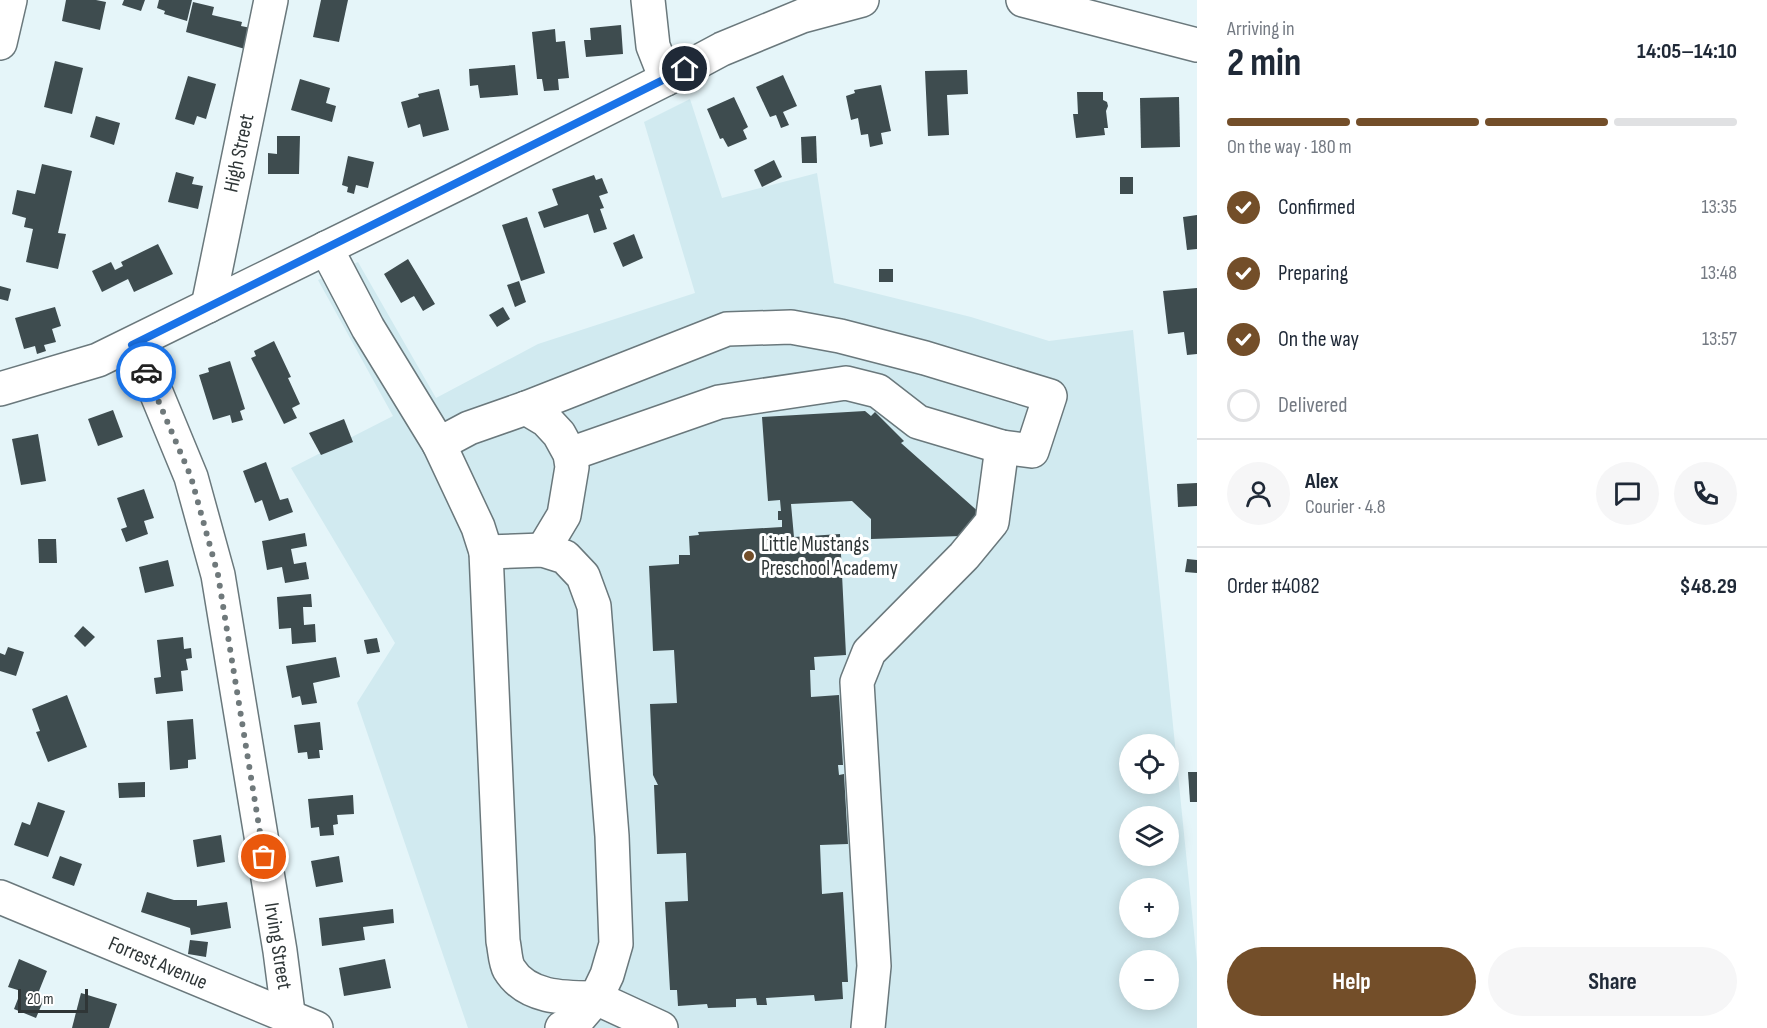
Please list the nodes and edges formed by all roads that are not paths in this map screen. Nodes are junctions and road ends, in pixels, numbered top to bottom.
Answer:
1 (9, 0) edge
2 (271, 0) edge
3 (648, 0) edge
4 (862, 0) edge
5 (1023, 0) edge
6 (0, 43) edge
7 (1197, 45) edge
8 (666, 79) junction
9 (326, 248) junction
10 (208, 306) junction
11 (840, 336) junction
12 (132, 345) junction
13 (824, 386) junction
14 (0, 389) edge
15 (526, 408) junction
16 (439, 444) junction
17 (1002, 447) junction
18 (570, 454) junction
19 (543, 550) junction
20 (486, 552) junction
21 (0, 897) edge
22 (596, 998) junction
23 (298, 1025) edge
24 (562, 1028) edge
25 (661, 1028) edge
26 (868, 1028) edge

1 - 6 street
2 - 10 street, High Street
3 - 8 street
4 - 8 street
5 - 7 street
8 - 9 street
9 - 10 street
9 - 16 street
10 - 12 street
11 - 13 street
11 - 15 street
11 - 17 street
12 - 14 street
12 - 23 street, Irving Street
13 - 17 street
13 - 18 street
15 - 16 street
15 - 18 street
16 - 20 street
17 - 26 street
18 - 19 street
19 - 20 street
19 - 22 street
20 - 22 street
21 - 23 street, Forrest Avenue
22 - 24 street
22 - 25 street

